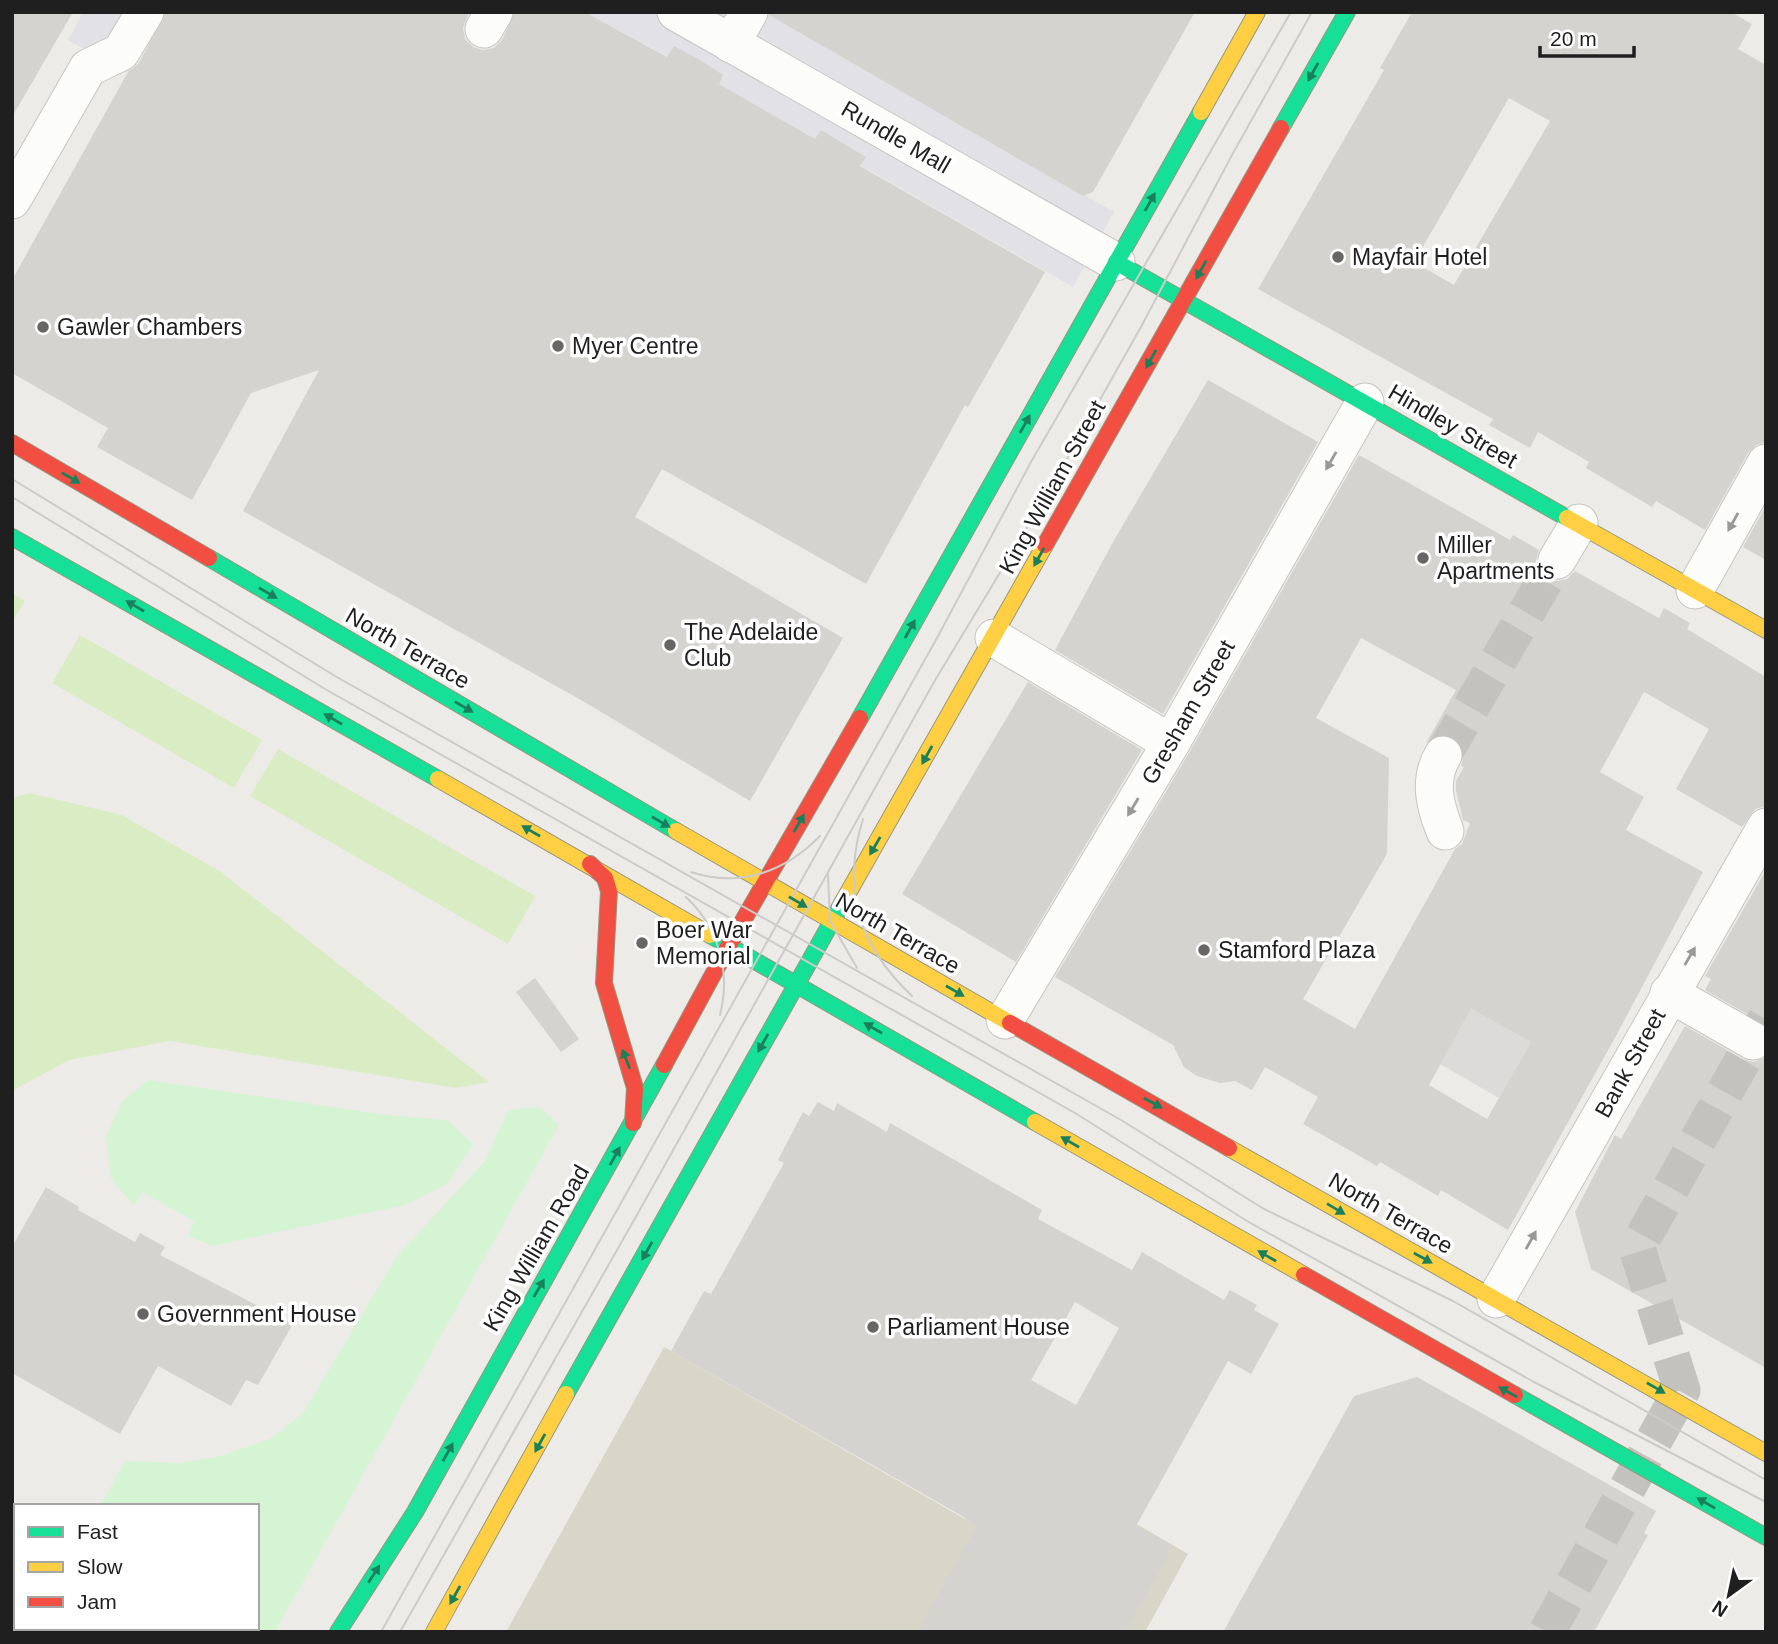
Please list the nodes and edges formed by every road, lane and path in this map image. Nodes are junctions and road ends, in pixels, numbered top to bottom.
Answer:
1 (145, 12) edge
2 (676, 12) edge
3 (749, 12) edge
4 (1257, 12) edge
5 (1347, 12) edge
6 (731, 44) junction
7 (12, 200) edge
8 (1116, 262) junction
9 (1184, 300) junction
10 (1365, 402) junction
11 (12, 443) edge
12 (1766, 463) edge
13 (1579, 523) junction
14 (12, 537) edge
15 (1557, 560) tunnel mouth
16 (1695, 590) junction
17 (1766, 630) edge
18 (993, 638) junction
19 (1171, 743) junction
20 (1443, 755) tunnel mouth
21 (1766, 827) edge
22 (1445, 831) dead end
23 (590, 864) junction
24 (765, 883) junction
25 (831, 921) junction
26 (729, 945) junction
27 (795, 983) junction
28 (1669, 993) junction
29 (1005, 1020) junction
30 (1754, 1041) dead end
31 (632, 1125) junction
32 (1496, 1299) junction
33 (1766, 1453) edge
34 (1766, 1537) edge
35 (338, 1632) edge
36 (434, 1632) edge

1 - 7 street
2 - 6 street, Rundle Mall
3 - 6 street
8 -> 4 main road
5 -> 9 main road, King William Street
6 - 8 street, Rundle Mall
8 - 9 main road, Hindley Street
24 -> 8 main road
9 - 10 main road, Hindley Street
9 -> 18 main road, King William Street
10 - 13 main road, Hindley Street
10 -> 19 street, Gresham Street
11 -> 24 main road, North Terrace
12 -> 16 street
13 - 15 street
13 - 16 main road, Hindley Street
23 -> 14 main road
16 - 17 main road, Hindley Street
18 - 19 street
18 -> 25 main road, King William Street
19 -> 29 street, Gresham Street
20 - 22 street
28 -> 21 street, Bank Street
23 - 26 main road
31 -> 23 main road
24 -> 25 main road, North Terrace
24 - 26 main road, King William Road
25 - 27 main road, King William Street
25 -> 29 main road, North Terrace
26 - 27 main road
26 - 31 main road, King William Road
34 -> 27 main road
27 -> 36 main road
28 - 30 street
32 -> 28 street, Bank Street
29 -> 32 main road, North Terrace
35 -> 31 main road, King William Road
32 -> 33 main road, North Terrace

